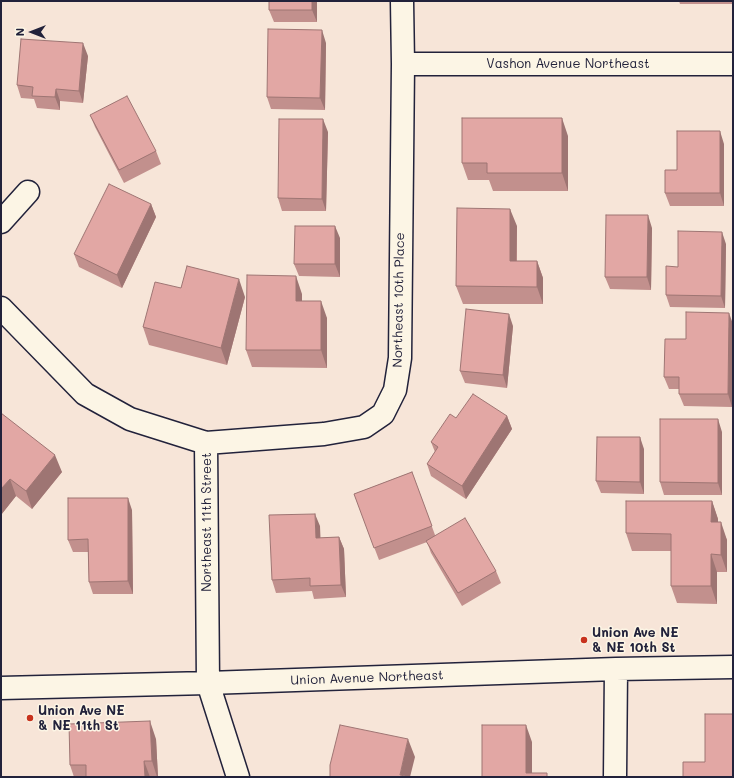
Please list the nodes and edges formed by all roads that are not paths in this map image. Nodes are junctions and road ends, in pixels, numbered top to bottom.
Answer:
1 (402, 1) edge
2 (403, 64) junction
3 (733, 64) edge
4 (28, 192) dead end
5 (1, 222) edge
6 (1, 308) edge
7 (206, 443) junction
8 (733, 667) edge
9 (616, 669) junction
10 (208, 683) junction
11 (1, 688) edge
12 (238, 777) edge
13 (615, 777) edge

1 - 2 street, Northeast 10th Place
2 - 3 street, Vashon Avenue Northeast
2 - 7 street, Northeast 10th Place
4 - 5 street
6 - 7 street, Northeast 11th Street
7 - 10 street, Northeast 11th Street
8 - 9 street, Union Avenue Northeast
9 - 10 street, Union Avenue Northeast
9 - 13 street
10 - 11 street, Union Avenue Northeast
10 - 12 street, Northeast 11th Street

